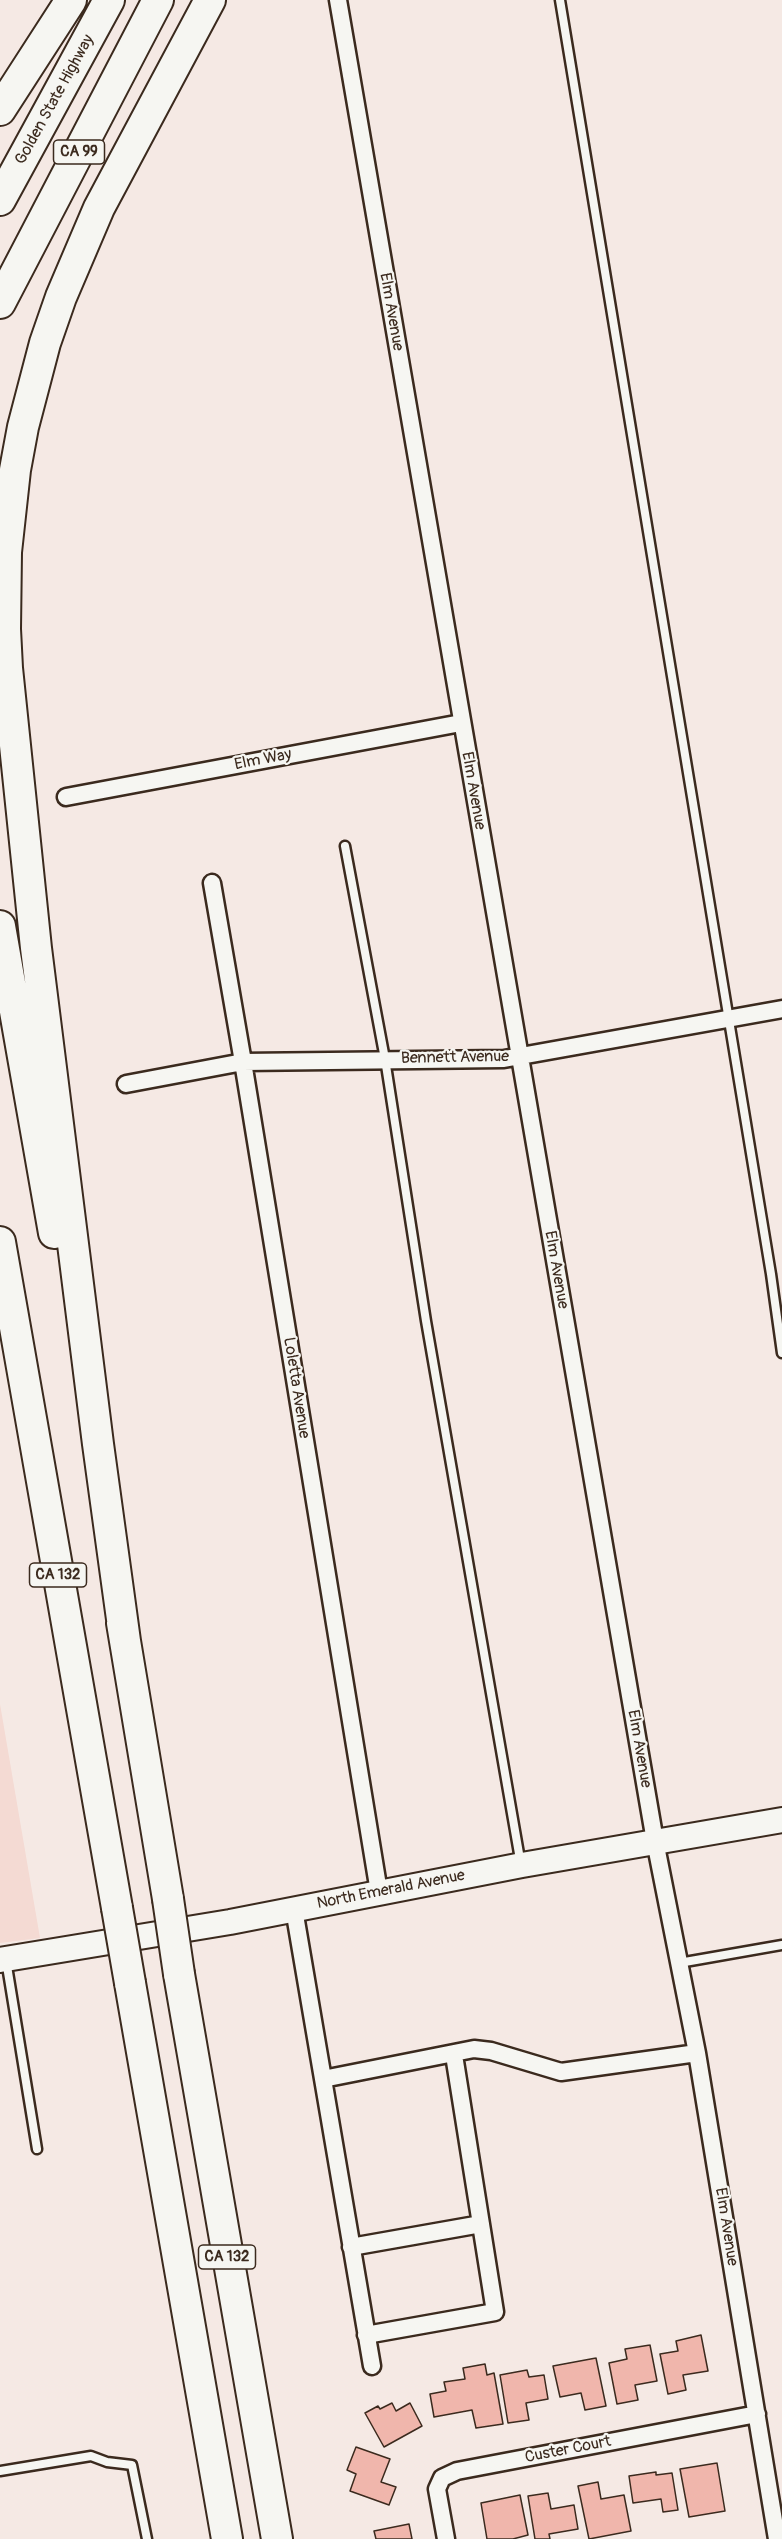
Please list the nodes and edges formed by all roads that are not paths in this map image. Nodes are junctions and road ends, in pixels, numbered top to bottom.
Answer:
1 (71, 0) edge
2 (110, 0) edge
3 (158, 0) edge
4 (210, 0) edge
5 (338, 0) edge
6 (560, 0) edge
7 (0, 110) edge
8 (0, 200) edge
9 (0, 303) edge
10 (461, 723) junction
11 (66, 797) dead end
12 (345, 846) dead end
13 (212, 884) dead end
14 (0, 926) edge
15 (782, 1009) edge
16 (729, 1018) junction
17 (519, 1056) junction
18 (385, 1059) junction
19 (243, 1062) junction
20 (126, 1084) dead end
21 (0, 1242) edge
22 (782, 1353) edge
23 (125, 1641) junction
24 (782, 1820) edge
25 (655, 1841) junction
26 (522, 1865) junction
27 (379, 1892) junction
28 (294, 1909) junction
29 (782, 1945) edge
30 (3, 1960) edge
31 (679, 1963) junction
32 (697, 2053) junction
33 (454, 2055) junction
34 (323, 2079) junction
35 (37, 2149) dead end
36 (481, 2224) junction
37 (351, 2247) junction
38 (366, 2335) junction
39 (372, 2366) dead end
40 (757, 2414) junction
41 (0, 2471) edge
42 (147, 2539) edge
43 (227, 2539) edge
44 (277, 2539) edge
45 (446, 2539) edge
46 (777, 2539) edge

1 - 7 highway
2 - 8 highway, Golden State Highway / CA 99
3 - 9 highway, CA 99
4 - 23 highway, CA 132
5 - 10 street, Elm Avenue
6 - 16 lane
10 - 11 street, Elm Way
10 - 17 street, Elm Avenue
12 - 18 lane
13 - 19 street, Loletta Avenue
14 - 23 highway
15 - 16 street, Bennett Avenue
16 - 17 street, Bennett Avenue
16 - 22 lane
17 - 18 street, Bennett Avenue
17 - 25 street, Elm Avenue
18 - 19 street, Bennett Avenue
18 - 26 lane
19 - 20 street, Bennett Avenue
19 - 27 street, Loletta Avenue
21 - 43 highway, CA 132, bridge
23 - 44 highway, CA 132, bridge
24 - 25 street, North Emerald Avenue
25 - 26 street, North Emerald Avenue
25 - 31 street, Elm Avenue
26 - 27 street, North Emerald Avenue
27 - 28 street, North Emerald Avenue
28 - 30 street, North Emerald Avenue
28 - 34 street
29 - 31 lane
30 - 35 lane
31 - 32 street, Elm Avenue
32 - 33 street
32 - 40 street, Elm Avenue
33 - 34 street
33 - 36 street
34 - 37 street
36 - 37 street
36 - 38 street
37 - 38 street
38 - 39 street
40 - 45 street, Custer Court
40 - 46 street, Elm Avenue
41 - 42 lane

